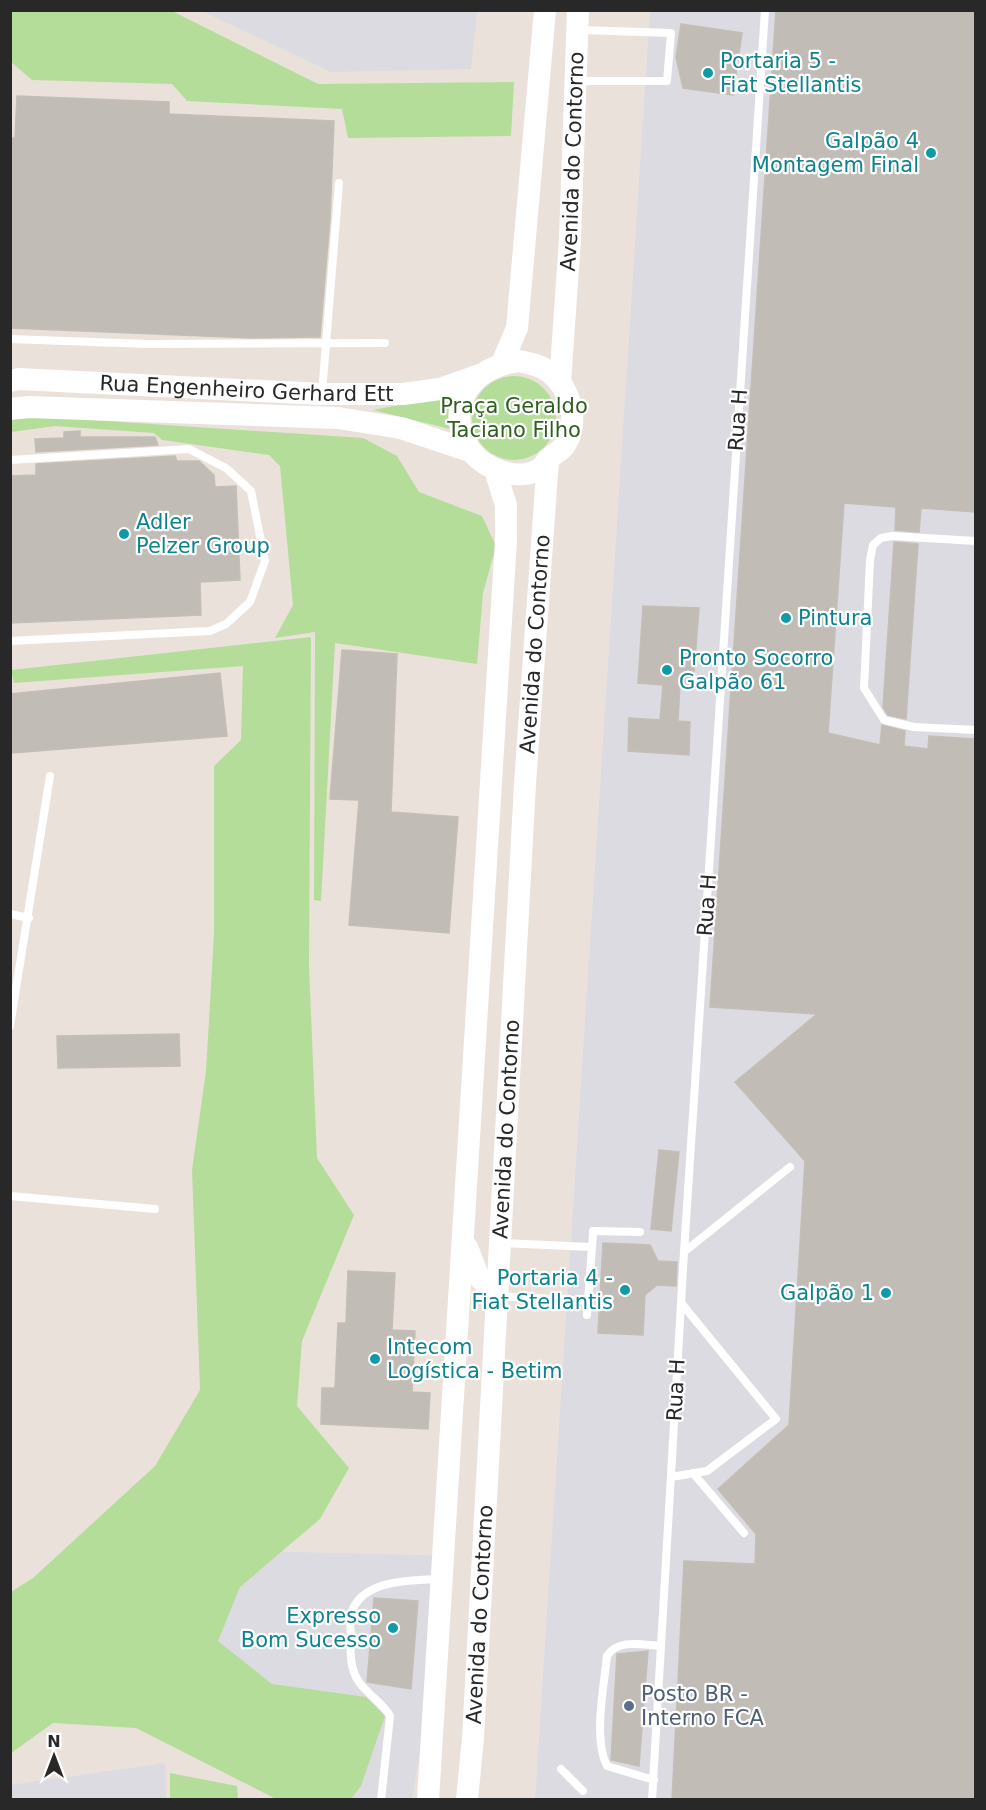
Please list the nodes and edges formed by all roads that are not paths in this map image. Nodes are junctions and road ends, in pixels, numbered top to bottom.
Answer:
1 (545, 10) edge
2 (765, 10) edge
3 (578, 20) edge
4 (575, 81) junction
5 (667, 81) junction
6 (664, 92) dead end
7 (339, 183) dead end
8 (10, 339) edge
9 (385, 343) dead end
10 (328, 344) junction
11 (502, 363) junction
12 (479, 375) junction
13 (10, 381) edge
14 (560, 383) junction
15 (322, 394) junction
16 (10, 409) edge
17 (470, 451) junction
18 (548, 459) junction
19 (10, 460) edge
20 (495, 470) junction
21 (975, 541) edge
22 (10, 641) edge
23 (975, 730) edge
24 (50, 776) dead end
25 (10, 914) edge
26 (29, 918) junction
27 (10, 1026) edge
28 (790, 1167) dead end
29 (10, 1196) edge
30 (155, 1209) dead end
31 (640, 1232) dead end
32 (464, 1234) junction
33 (500, 1242) junction
34 (591, 1247) junction
35 (684, 1252) junction
36 (497, 1296) junction
37 (588, 1301) junction
38 (681, 1304) junction
39 (587, 1315) dead end
40 (693, 1473) junction
41 (671, 1477) junction
42 (744, 1533) dead end
43 (442, 1579) junction
44 (662, 1646) junction
45 (561, 1769) dead end
46 (654, 1780) junction
47 (583, 1791) dead end
48 (381, 1800) edge
49 (428, 1800) edge
50 (467, 1800) edge
51 (652, 1800) edge

1 - 11 street, Avenida do Contorno
2 - 35 lane, Rua H
3 - 4 street, Avenida do Contorno
3 - 5 lane
4 - 5 lane
4 - 14 street, Avenida do Contorno
5 - 6 lane
7 - 10 lane
8 - 10 lane
9 - 10 lane
10 - 15 lane
11 - 12 street
11 - 14 street
12 - 15 street, Rua Engenheiro Gerhard Ett
12 - 17 street
13 - 15 street, Rua Engenheiro Gerhard Ett
14 - 18 street
16 - 17 street, Rua Engenheiro Gerhard Ett
17 - 20 street
18 - 20 street
18 - 33 street, Avenida do Contorno
19 - 22 lane
20 - 32 street, Avenida do Contorno
21 - 23 lane
24 - 26 lane
25 - 26 lane
26 - 27 lane
28 - 35 lane
29 - 30 lane
31 - 34 lane
32 - 36 street
32 - 43 street, Avenida do Contorno
33 - 34 lane
33 - 36 street, Avenida do Contorno
34 - 37 lane
35 - 38 lane, Rua H
36 - 37 lane
36 - 50 street, Avenida do Contorno
37 - 39 lane
38 - 40 lane
38 - 41 lane, Rua H
40 - 41 lane
40 - 42 lane
41 - 44 lane, Rua H
43 - 48 lane
43 - 49 street, Avenida do Contorno
44 - 46 lane, Rua H
44 - 46 lane
45 - 47 lane
46 - 51 lane, Rua H

